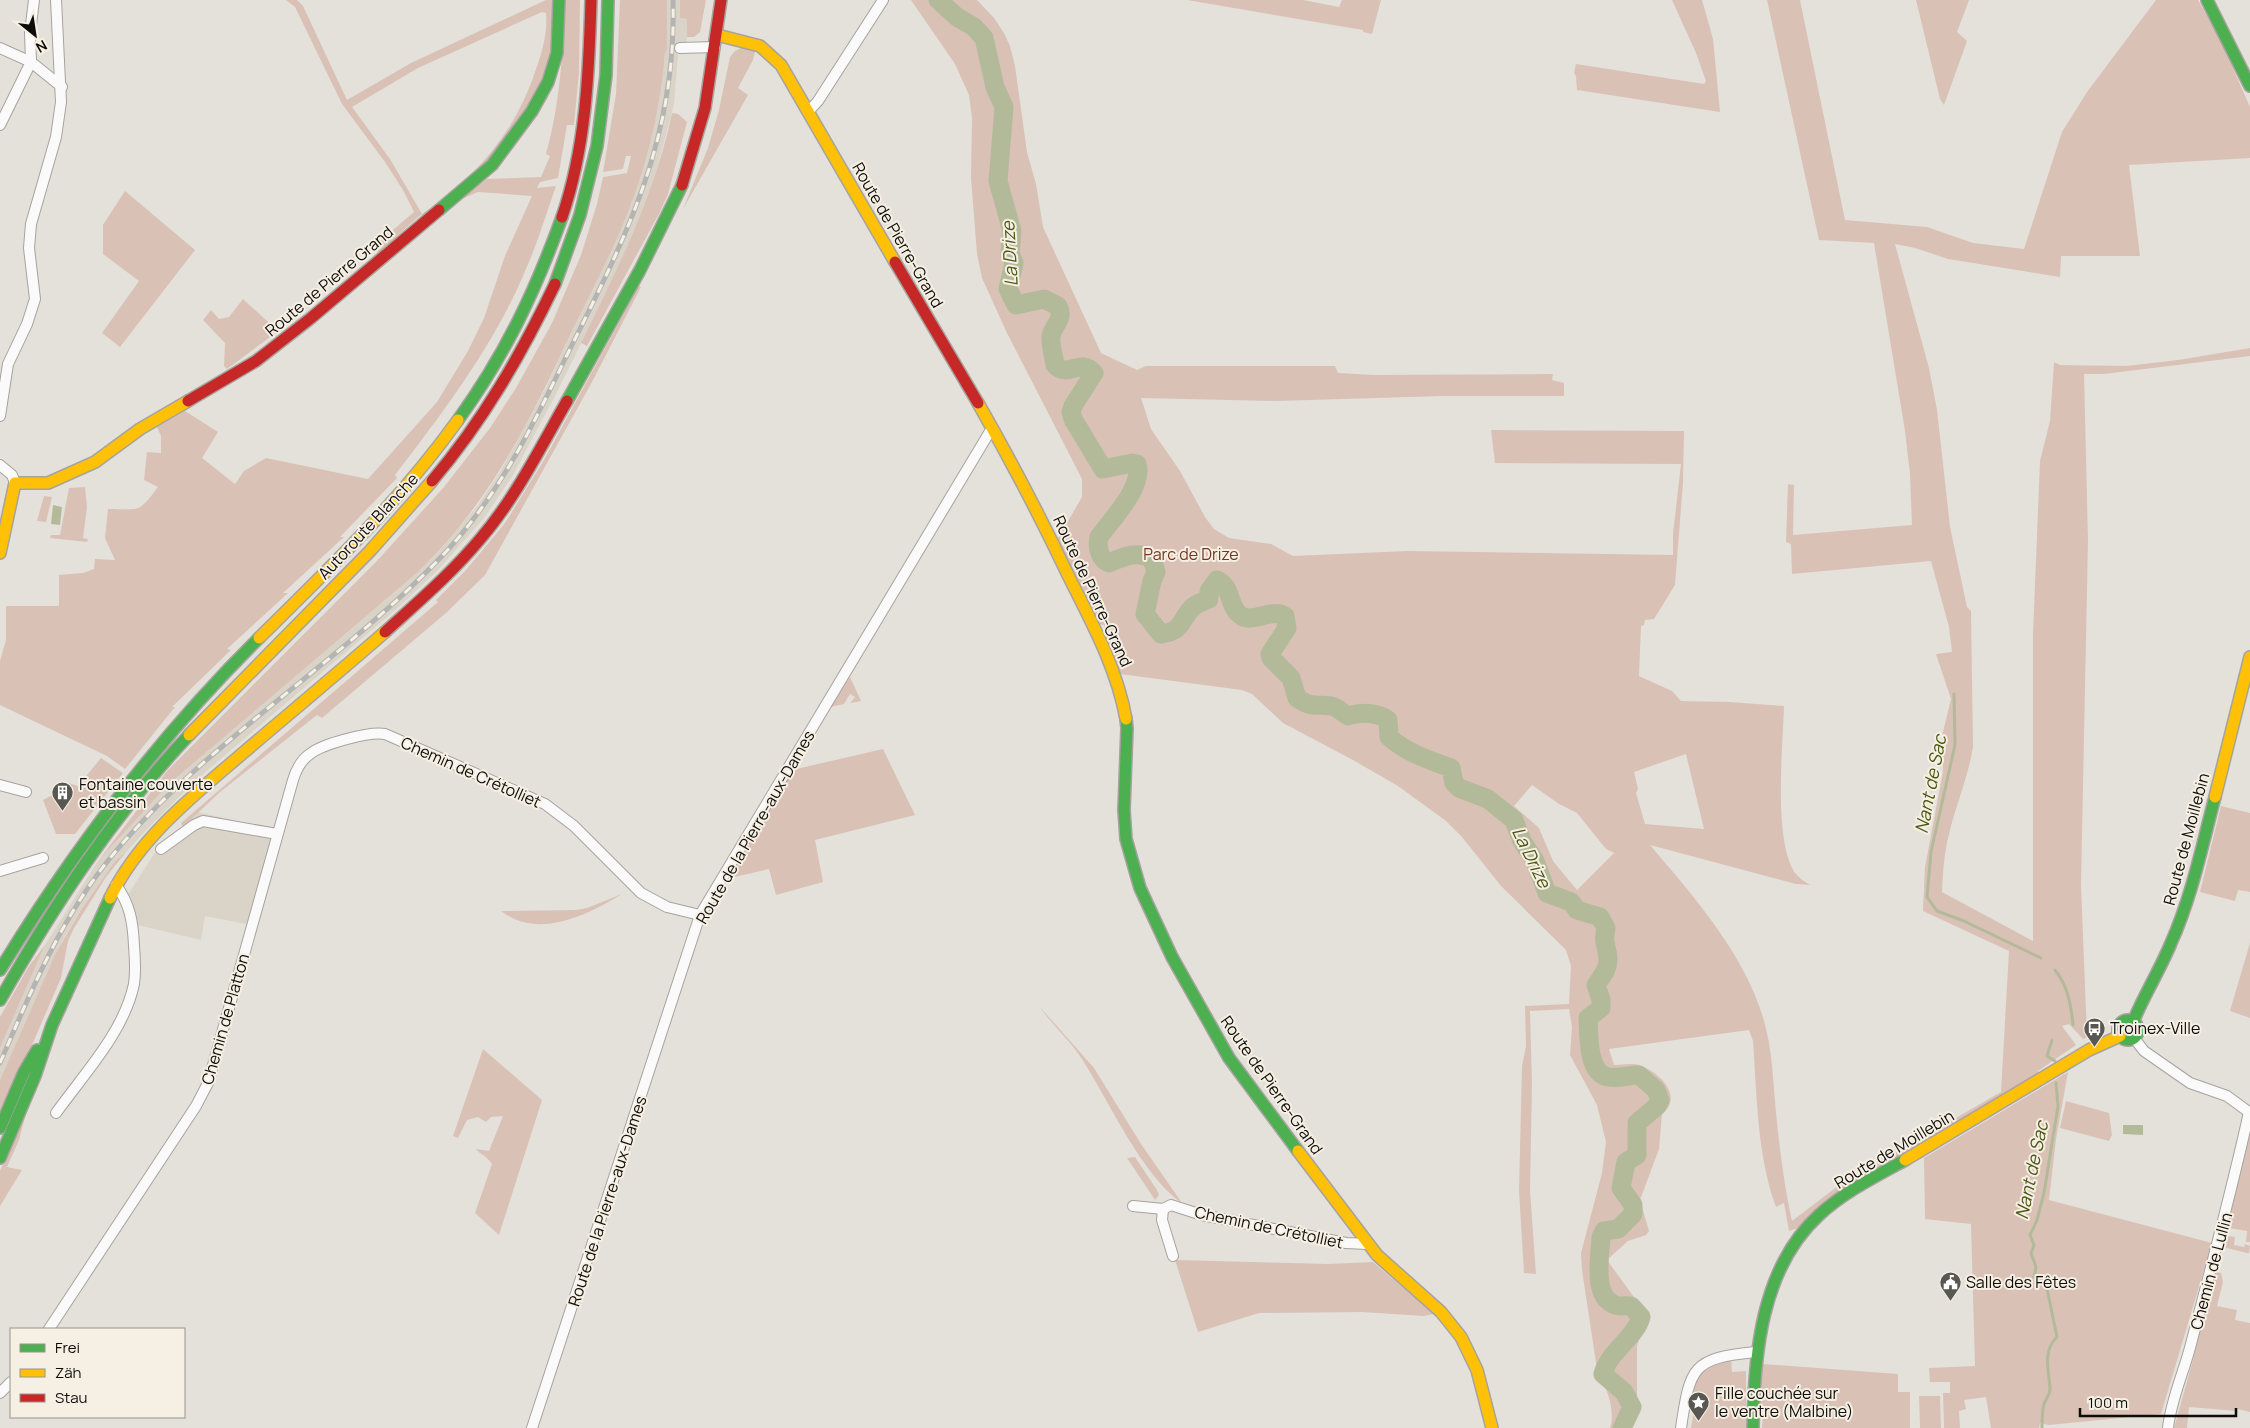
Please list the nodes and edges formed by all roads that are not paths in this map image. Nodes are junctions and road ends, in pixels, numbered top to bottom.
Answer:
1 (34, 0) edge
2 (56, 0) edge
3 (559, 0) edge
4 (591, 0) edge
5 (608, 0) edge
6 (721, 0) edge
7 (883, 0) edge
8 (2207, 0) edge
9 (716, 41) junction
10 (0, 48) edge
11 (680, 48) dead end
12 (32, 62) junction
13 (2250, 86) edge
14 (62, 87) junction
15 (808, 112) junction
16 (0, 125) edge
17 (0, 416) edge
18 (992, 428) junction
19 (0, 465) edge
20 (15, 483) junction
21 (0, 554) edge
22 (2250, 657) edge
23 (385, 734) joint
24 (0, 785) edge
25 (26, 792) dead end
26 (277, 834) junction
27 (161, 848) dead end
28 (42, 858) dead end
29 (0, 871) edge
30 (116, 885) junction
31 (700, 915) junction
32 (0, 970) edge
33 (0, 1000) edge
34 (2133, 1022) junction
35 (52, 1025) junction
36 (2120, 1036) junction
37 (2134, 1038) junction
38 (2250, 1112) edge
39 (56, 1113) dead end
40 (0, 1128) edge
41 (0, 1158) edge
42 (1133, 1206) dead end
43 (1167, 1207) junction
44 (1367, 1244) junction
45 (1173, 1256) dead end
46 (50, 1328) edge
47 (1756, 1352) junction
48 (10, 1383) edge
49 (0, 1393) edge
50 (532, 1428) edge
51 (1492, 1428) edge
52 (1681, 1428) edge
53 (1753, 1428) edge
54 (2168, 1428) edge

1 - 12 street
2 - 14 street
3 - 20 main road, Route de Pierre Grand
4 - 32 main road, Autoroute Blanche
5 - 33 main road, Autoroute Blanche
6 - 9 main road
7 - 15 street
8 - 13 main road
9 - 11 street
9 - 15 main road, Route de Pierre-Grand
9 - 30 main road
10 - 12 street
12 - 14 street
12 - 16 street
14 - 17 street
15 - 18 main road, Route de Pierre-Grand
18 - 31 street, Route de la Pierre-aux-Dames
18 - 44 main road, Route de Pierre-Grand
19 - 20 street
20 - 21 main road
22 - 34 main road, Route de Moillebin
23 - 26 street, Chemin de Platton
23 - 31 street, Chemin de Crétolliet
24 - 25 street
26 - 27 street
26 - 46 street, Chemin de Platton
28 - 29 street
30 - 35 main road
30 - 39 street
31 - 50 street, Route de la Pierre-aux-Dames
34 - 36 main road
34 - 37 main road
35 - 40 main road
35 - 41 main road
36 - 37 main road
36 - 47 main road, Route de Moillebin
37 - 38 street
38 - 54 street, Chemin de Lullin
42 - 43 street, Chemin de Crétolliet
43 - 44 street, Chemin de Crétolliet
43 - 45 street
44 - 51 main road, Route de Pierre-Grand
47 - 52 street
47 - 53 main road, Route de Moillebin
48 - 49 street

